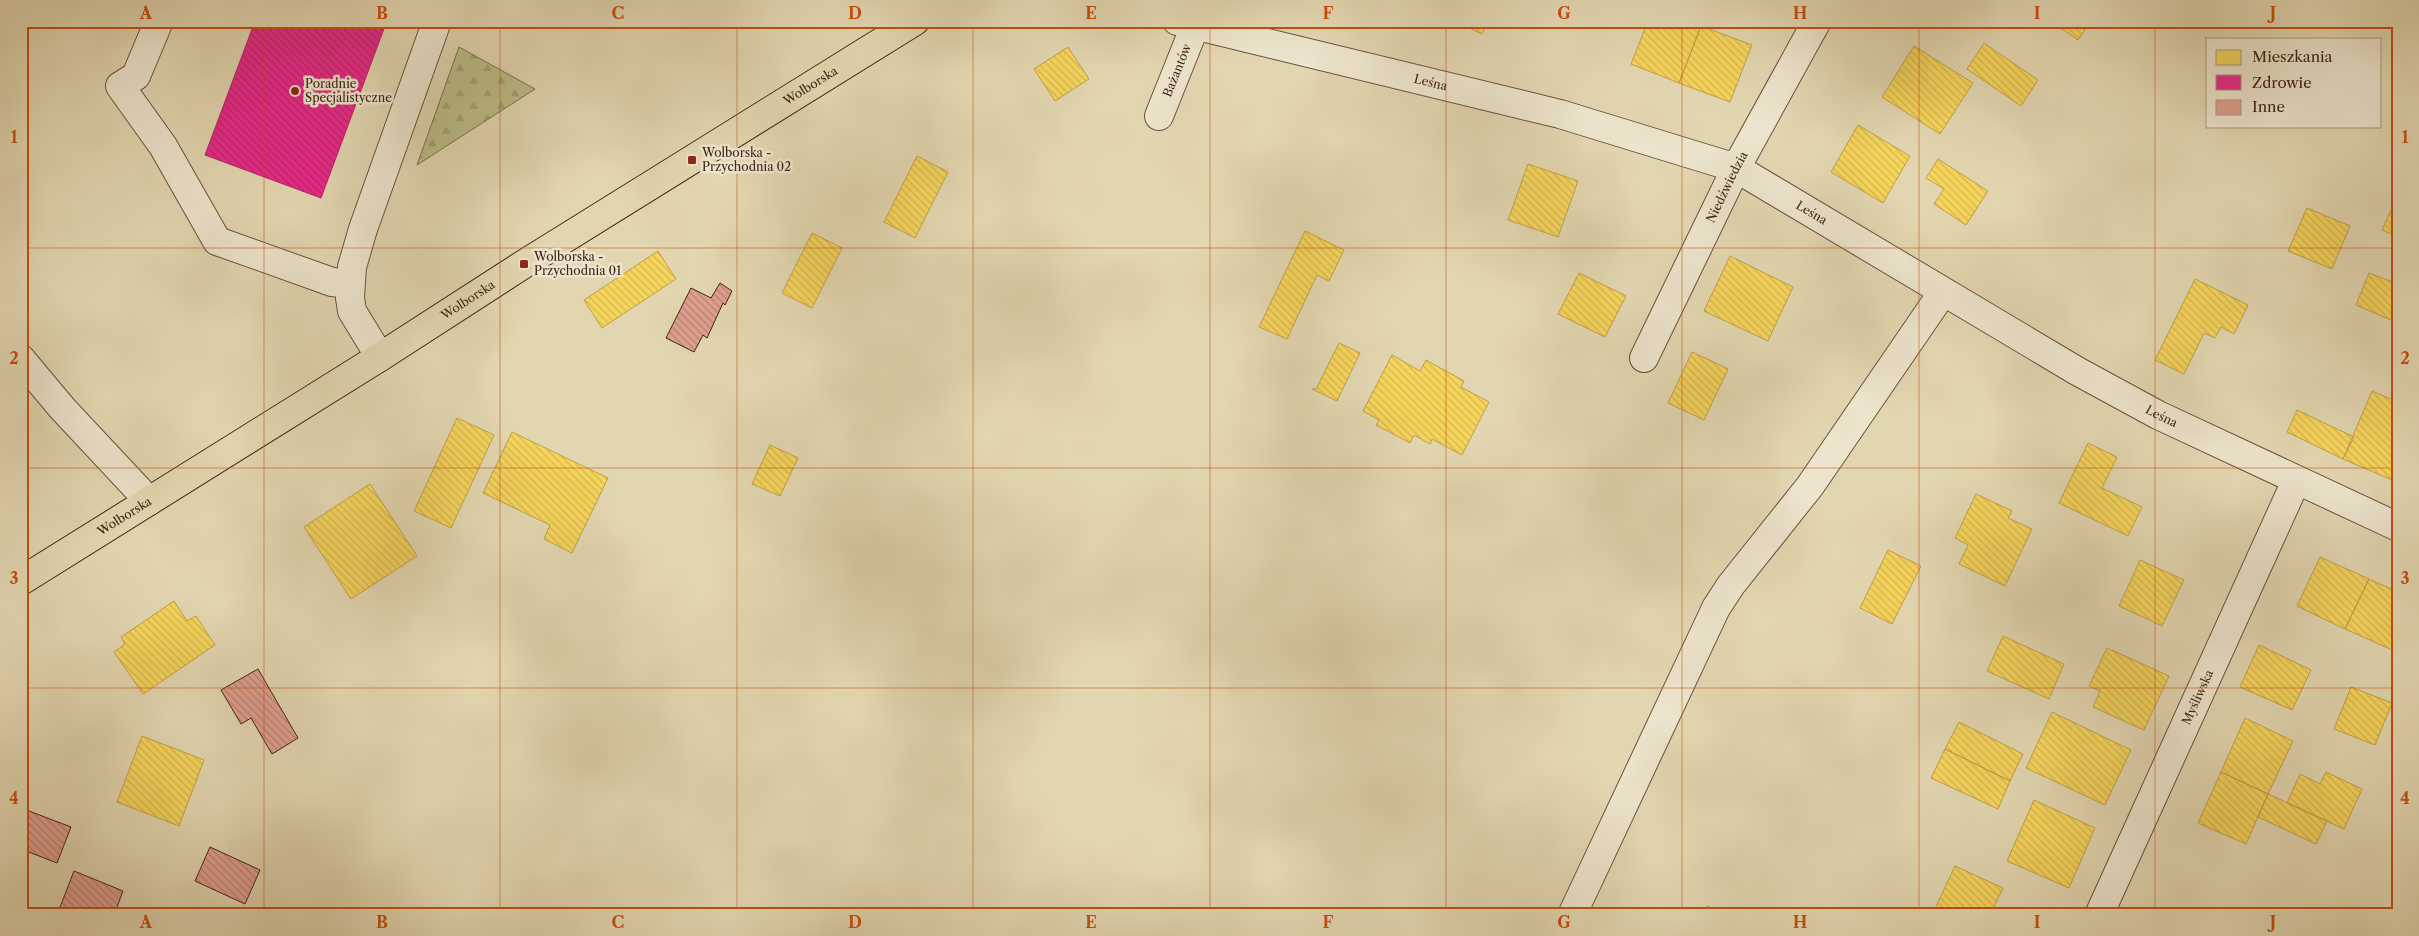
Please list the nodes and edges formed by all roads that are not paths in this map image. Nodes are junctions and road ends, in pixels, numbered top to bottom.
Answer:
1 (159, 21) edge
2 (437, 21) edge
3 (915, 21) edge
4 (1817, 21) edge
5 (1186, 24) edge
6 (1159, 116) dead end
7 (1736, 168) junction
8 (350, 284) junction
9 (1942, 292) junction
10 (380, 358) junction
11 (1644, 358) dead end
12 (21, 359) edge
13 (2296, 481) junction
14 (149, 501) junction
15 (2398, 527) edge
16 (21, 581) edge
17 (1572, 915) edge
18 (2099, 915) edge

1 - 8 street
2 - 8 street
3 - 10 main road, Wolborska
4 - 7 street, Niedźwiedzia
5 - 6 street, Bażantów
5 - 7 street, Leśna
7 - 9 street, Leśna
7 - 11 street, Niedźwiedzia
8 - 10 street
9 - 13 street, Leśna
9 - 17 street
10 - 14 main road, Wolborska
12 - 14 street
13 - 15 street, Leśna
13 - 18 street, Myśliwska
14 - 16 main road, Wolborska

